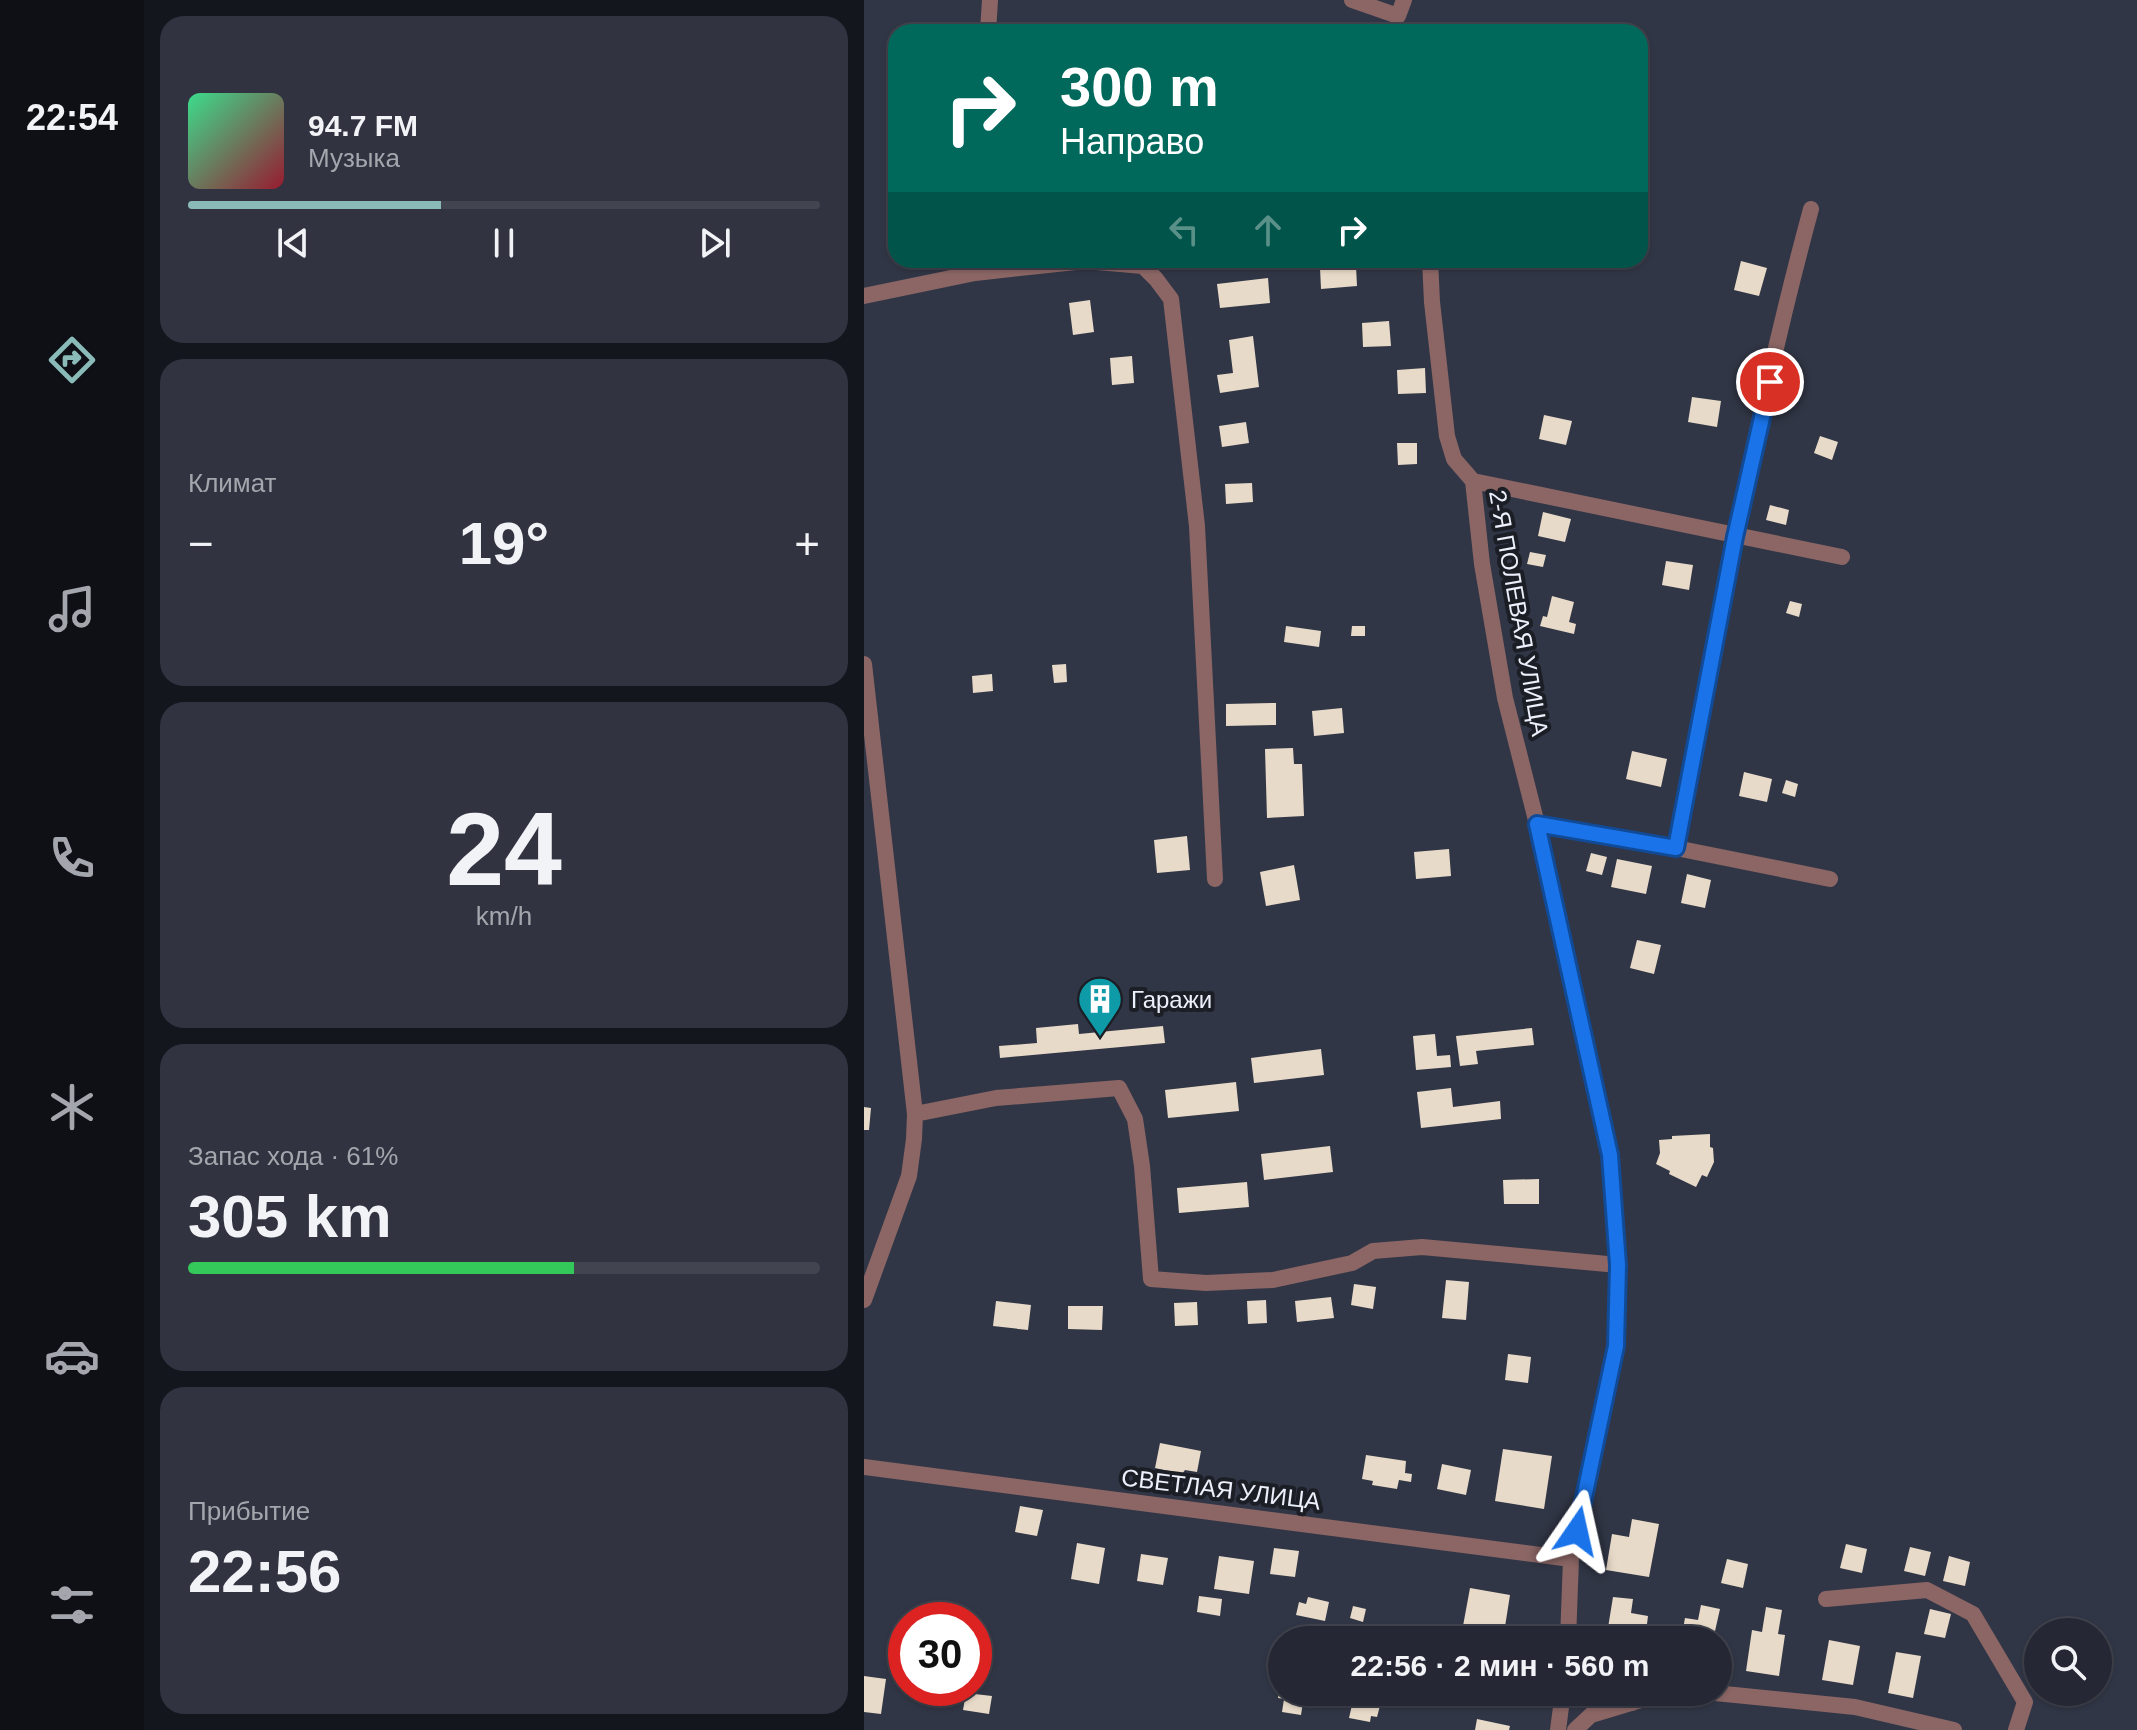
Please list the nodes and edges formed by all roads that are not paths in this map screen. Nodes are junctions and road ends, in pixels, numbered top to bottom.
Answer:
1 (990, 0) edge
2 (1352, 0) edge
3 (1404, 0) edge
4 (988, 24) edge
5 (1811, 209) dead end
6 (968, 268) edge
7 (1145, 268) edge
8 (1430, 268) edge
9 (864, 296) edge
10 (1473, 481) junction
11 (1735, 537) junction
12 (1842, 557) dead end
13 (864, 664) edge
14 (1537, 824) junction
15 (1676, 848) junction
16 (1215, 879) dead end
17 (1830, 879) dead end
18 (915, 1114) junction
19 (1618, 1265) junction
20 (864, 1300) edge
21 (864, 1467) edge
22 (1571, 1559) junction
23 (1826, 1599) dead end
24 (1569, 1626) edge
25 (1732, 1695) edge
26 (1561, 1706) edge
27 (1622, 1706) edge
28 (1558, 1730) edge
29 (1575, 1730) edge
30 (1954, 1730) edge
31 (2016, 1730) edge

1 - 4 street
2 - 3 street
5 - 11 street
6 - 9 street
7 - 16 street
8 - 10 street, 2-Я ПОЛЕВАЯ УЛИЦА
10 - 11 street
10 - 14 street, 2-Я ПОЛЕВАЯ УЛИЦА
11 - 12 street
11 - 15 street
13 - 18 street
14 - 15 street
14 - 19 street, 2-Я ПОЛЕВАЯ УЛИЦА
15 - 17 street
18 - 19 street
18 - 20 street
19 - 22 street, 2-Я ПОЛЕВАЯ УЛИЦА
21 - 22 street, СВЕТЛАЯ УЛИЦА
22 - 24 street, 2-Я ПОЛЕВАЯ УЛИЦА
23 - 31 street
25 - 30 street
26 - 28 street
27 - 29 street

